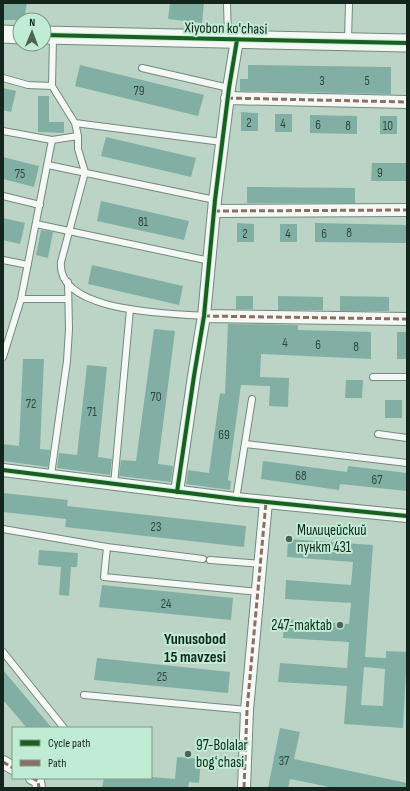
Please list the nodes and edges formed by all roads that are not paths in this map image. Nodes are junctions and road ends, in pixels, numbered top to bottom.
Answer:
1 (227, 3) edge
2 (349, 3) edge
3 (52, 35) edge
4 (233, 40) junction
5 (348, 42) junction
6 (407, 43) edge
7 (49, 52) edge
8 (142, 68) dead end
9 (3, 78) edge
10 (52, 86) junction
11 (228, 93) junction
12 (407, 102) edge
13 (75, 123) junction
14 (3, 131) edge
15 (78, 136) junction
16 (52, 140) junction
17 (222, 142) junction
18 (48, 165) junction
19 (85, 172) junction
20 (3, 196) edge
21 (40, 205) junction
22 (215, 205) junction
23 (407, 210) edge
24 (36, 224) junction
25 (69, 231) junction
26 (3, 260) edge
27 (210, 261) junction
28 (28, 265) junction
29 (68, 282) junction
30 (21, 299) junction
31 (68, 299) junction
32 (130, 310) junction
33 (204, 316) junction
34 (407, 319) edge
35 (3, 357) edge
36 (373, 377) dead end
37 (407, 377) edge
38 (252, 400) dead end
39 (378, 434) dead end
40 (407, 438) edge
41 (245, 444) junction
42 (407, 463) edge
43 (3, 470) edge
44 (51, 475) junction
45 (114, 485) junction
46 (177, 492) junction
47 (236, 499) junction
48 (266, 502) junction
49 (407, 516) edge
50 (3, 529) edge
51 (107, 547) junction
52 (261, 564) junction
53 (258, 592) junction
54 (3, 652) edge
55 (84, 695) dead end
56 (247, 710) junction
57 (63, 727) edge
58 (3, 762) edge
59 (12, 767) edge
60 (34, 779) edge
61 (39, 788) edge
62 (244, 788) edge

1 - 4 lane
2 - 5 lane
3 - 4 street, Xiyobon ko'chasi
4 - 5 street, Xiyobon ko'chasi
4 - 11 street
5 - 6 street, Xiyobon ko'chasi
7 - 10 lane
8 - 11 lane
9 - 10 lane
10 - 13 lane
11 - 12 street
11 - 17 street
13 - 15 lane
13 - 17 lane
14 - 16 lane
15 - 16 lane
15 - 19 lane
16 - 18 lane
17 - 22 street
18 - 19 lane
18 - 21 lane
19 - 22 lane
19 - 25 lane
20 - 21 lane
21 - 24 lane
22 - 23 street
22 - 27 street
24 - 25 lane
24 - 28 lane
25 - 27 lane
25 - 29 lane
26 - 28 lane
27 - 33 street
28 - 30 lane
29 - 31 lane
29 - 32 lane
30 - 31 lane
30 - 35 lane
31 - 44 lane
32 - 33 lane
32 - 45 lane
33 - 34 street
33 - 46 street
36 - 37 lane
38 - 41 lane
39 - 40 lane
41 - 42 lane
41 - 47 lane
43 - 44 street
44 - 45 street
45 - 46 street
46 - 47 street
47 - 48 street
48 - 49 street
48 - 52 street
50 - 51 lane
51 - 52 lane
51 - 53 lane
52 - 53 street
53 - 56 street
54 - 57 lane
55 - 56 lane
56 - 62 street
58 - 59 street
60 - 61 street

